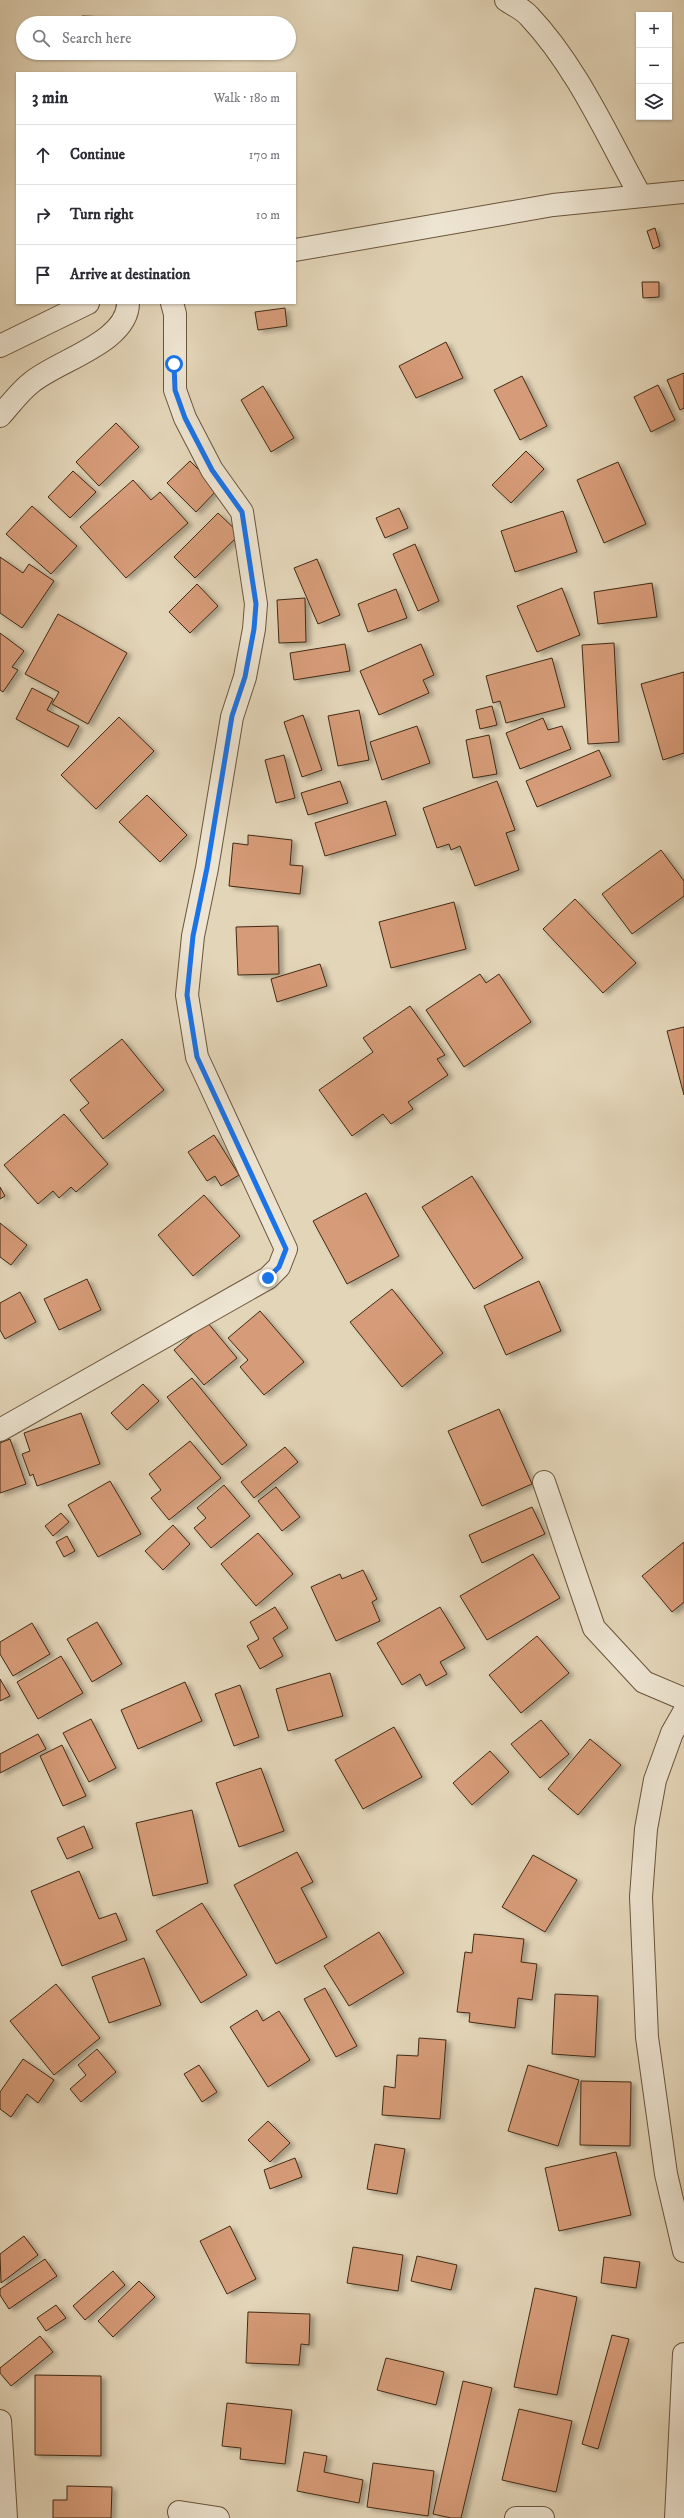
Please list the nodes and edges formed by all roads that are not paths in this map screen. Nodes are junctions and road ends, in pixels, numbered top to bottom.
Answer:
1 (506, 0) edge
2 (684, 192) edge
3 (640, 195) junction
4 (296, 250) edge
5 (86, 304) edge
6 (128, 304) edge
7 (172, 304) edge
8 (0, 346) edge
9 (0, 416) edge
10 (0, 1430) edge
11 (544, 1482) dead end
12 (684, 1699) edge
13 (684, 1712) edge
14 (684, 2251) edge
15 (684, 2354) edge
16 (0, 2420) edge
17 (682, 2424) edge
18 (179, 2512) dead end
19 (6, 2518) edge
20 (218, 2518) edge
21 (516, 2518) edge
22 (543, 2518) edge
23 (676, 2518) edge

1 - 3 street
2 - 3 street
3 - 4 street
5 - 8 street
6 - 9 street
7 - 10 street
11 - 12 street
13 - 14 street
15 - 17 street
16 - 19 street
17 - 23 street
18 - 20 street
21 - 22 street

